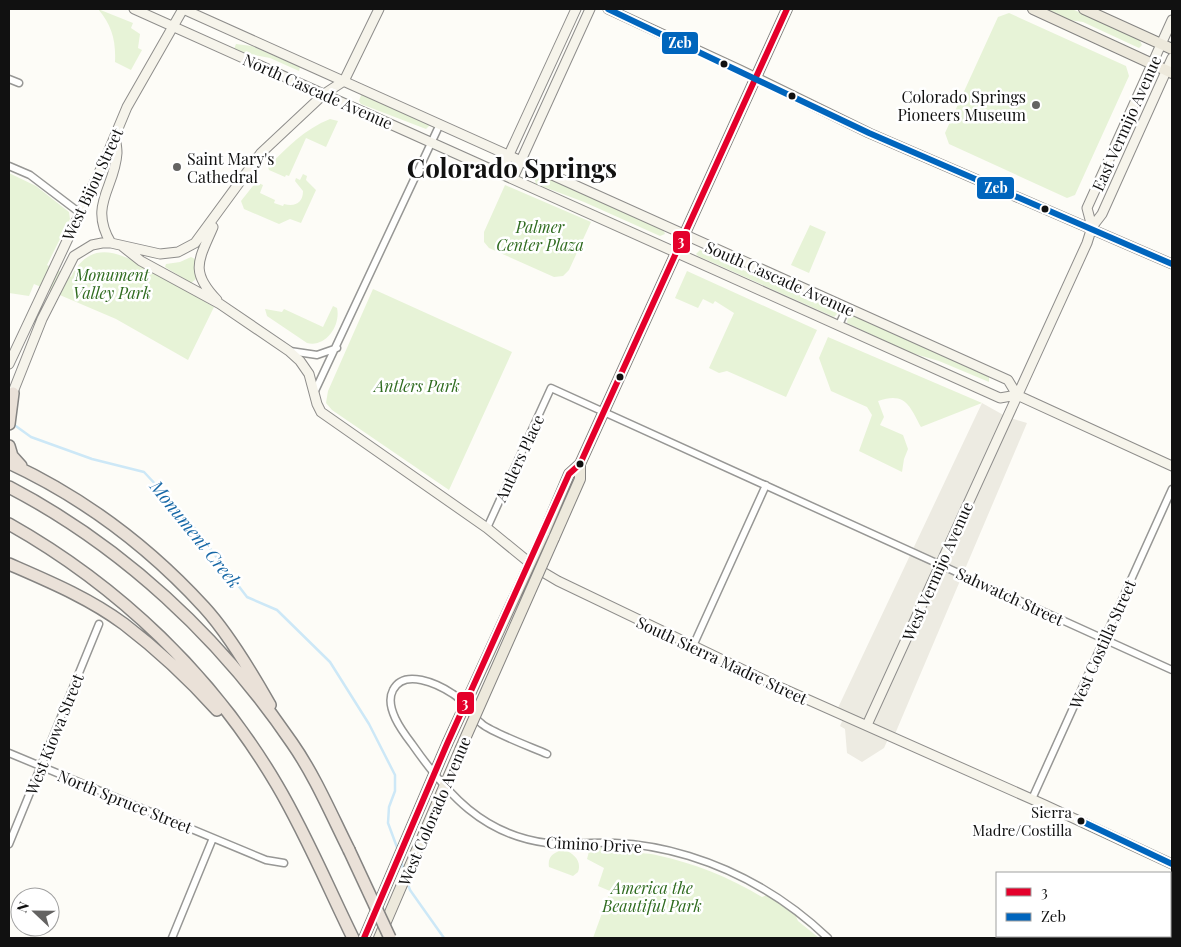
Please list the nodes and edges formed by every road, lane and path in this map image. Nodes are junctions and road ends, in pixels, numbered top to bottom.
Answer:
1 (134, 9) edge
2 (183, 9) edge
3 (379, 9) edge
4 (576, 9) edge
5 (590, 9) edge
6 (608, 9) edge
7 (787, 9) edge
8 (1033, 9) edge
9 (1084, 9) edge
10 (1172, 20) edge
11 (173, 27) junction
12 (1162, 44) junction
13 (1172, 48) edge
14 (1172, 58) edge
15 (1153, 64) junction
16 (1170, 72) edge
17 (756, 78) junction
18 (9, 79) edge
19 (344, 81) junction
20 (19, 83) dead end
21 (324, 94) junction
22 (531, 108) junction
23 (542, 113) junction
24 (440, 124) junction
25 (115, 137) junction
26 (432, 141) junction
27 (509, 155) junction
28 (521, 161) junction
29 (9, 166) edge
30 (501, 172) junction
31 (514, 178) junction
32 (219, 212) junction
33 (80, 213) junction
34 (1092, 227) junction
35 (684, 234) junction
36 (111, 243) junction
37 (122, 246) junction
38 (677, 252) junction
39 (1172, 264) edge
40 (220, 304) junction
41 (847, 307) junction
42 (839, 326) junction
43 (337, 348) junction
44 (289, 351) junction
45 (9, 364) edge
46 (314, 393) junction
47 (1017, 396) junction
48 (11, 397) edge
49 (604, 412) junction
50 (1007, 417) joint
51 (9, 424) edge
52 (9, 446) edge
53 (9, 463) edge
54 (580, 464) junction
55 (1172, 466) edge
56 (26, 471) junction
57 (766, 485) junction
58 (9, 487) edge
59 (1172, 489) edge
60 (9, 524) edge
61 (487, 528) junction
62 (9, 564) edge
63 (940, 564) junction
64 (99, 624) dead end
65 (1104, 638) junction
66 (693, 646) junction
67 (1172, 670) edge
68 (867, 725) junction
69 (292, 743) junction
70 (9, 753) edge
71 (547, 754) dead end
72 (260, 758) junction
73 (41, 767) junction
74 (435, 773) junction
75 (444, 786) junction
76 (1032, 799) junction
77 (214, 838) junction
78 (9, 844) edge
79 (284, 863) dead end
80 (1172, 864) edge
81 (172, 938) edge
82 (353, 938) edge
83 (364, 938) edge
84 (379, 938) edge
85 (390, 938) edge
86 (828, 938) edge

1 - 11 street, North Cascade Avenue
2 - 11 street, West Bijou Street
2 - 19 street, North Cascade Avenue
3 - 19 street
4 - 22 street
5 - 23 street
6 - 17 street
7 - 17 main road, West Colorado Avenue
8 - 15 main road
9 - 12 main road
10 - 12 street, East Vermijo Avenue
11 - 21 street, North Cascade Avenue
11 - 25 street, West Bijou Street
12 - 13 main road
12 - 15 street, East Vermijo Avenue
14 - 16 street, East Vermijo Avenue
15 - 16 main road
15 - 34 street, East Vermijo Avenue
16 - 34 street, East Vermijo Avenue
17 - 34 street
17 - 35 main road, West Colorado Avenue
18 - 20 street
19 - 21 street
19 - 24 street, North Cascade Avenue
21 - 26 street, North Cascade Avenue
21 - 32 street
22 - 23 street
22 - 27 street
23 - 28 street
24 - 26 street
24 - 27 street, North Cascade Avenue
25 - 33 street, West Bijou Street
25 - 36 street
26 - 30 street, North Cascade Avenue
26 - 43 street
27 - 28 street, South Cascade Avenue
27 - 30 street
28 - 31 street
28 - 35 street, South Cascade Avenue
29 - 33 street
30 - 31 street, South Cascade Avenue
31 - 38 street, South Cascade Avenue
32 - 37 street
32 - 40 street
33 - 45 street, West Bijou Street
34 - 39 street
34 - 47 street, East Vermijo Avenue
35 - 38 main road, West Colorado Avenue
35 - 41 street, South Cascade Avenue
36 - 37 street
36 - 48 street
37 - 40 street
38 - 42 street, South Cascade Avenue
38 - 49 main road, West Colorado Avenue
40 - 44 street, South Sierra Madre Street
41 - 42 street
41 - 47 street, South Cascade Avenue
42 - 47 street, South Cascade Avenue
43 - 44 street
43 - 46 street
44 - 46 street, South Sierra Madre Street
46 - 61 street, South Sierra Madre Street
47 - 50 street, East Vermijo Avenue
47 - 55 street, South Cascade Avenue
48 - 51 highway
49 - 54 main road, West Colorado Avenue
49 - 57 street, Sahwatch Street
49 - 61 street, Antlers Place
50 - 63 street, West Vermijo Avenue
52 - 56 highway
53 - 56 highway
54 - 74 main road, West Colorado Avenue, bridge
54 - 75 main road, West Colorado Avenue, bridge
56 - 69 highway
57 - 63 street, Sahwatch Street
57 - 66 street
58 - 69 highway
59 - 65 street, West Costilla Street
60 - 72 highway
61 - 66 street, South Sierra Madre Street
62 - 72 highway
63 - 65 street, Sahwatch Street
63 - 68 street, West Vermijo Avenue
64 - 73 street, West Kiowa Street
65 - 67 street, Sahwatch Street
65 - 76 street, West Costilla Street
66 - 68 street, South Sierra Madre Street
68 - 76 street, South Sierra Madre Street
69 - 85 highway, bridge
70 - 73 street, North Spruce Street
71 - 74 street, Cimino Drive
72 - 82 highway
73 - 77 street, North Spruce Street
73 - 78 street, West Kiowa Street
74 - 75 street, Cimino Drive
74 - 83 main road, West Colorado Avenue
75 - 84 main road, West Colorado Avenue
75 - 86 street, Cimino Drive
76 - 80 street, South Sierra Madre Street
77 - 79 street, North Spruce Street
77 - 81 street

